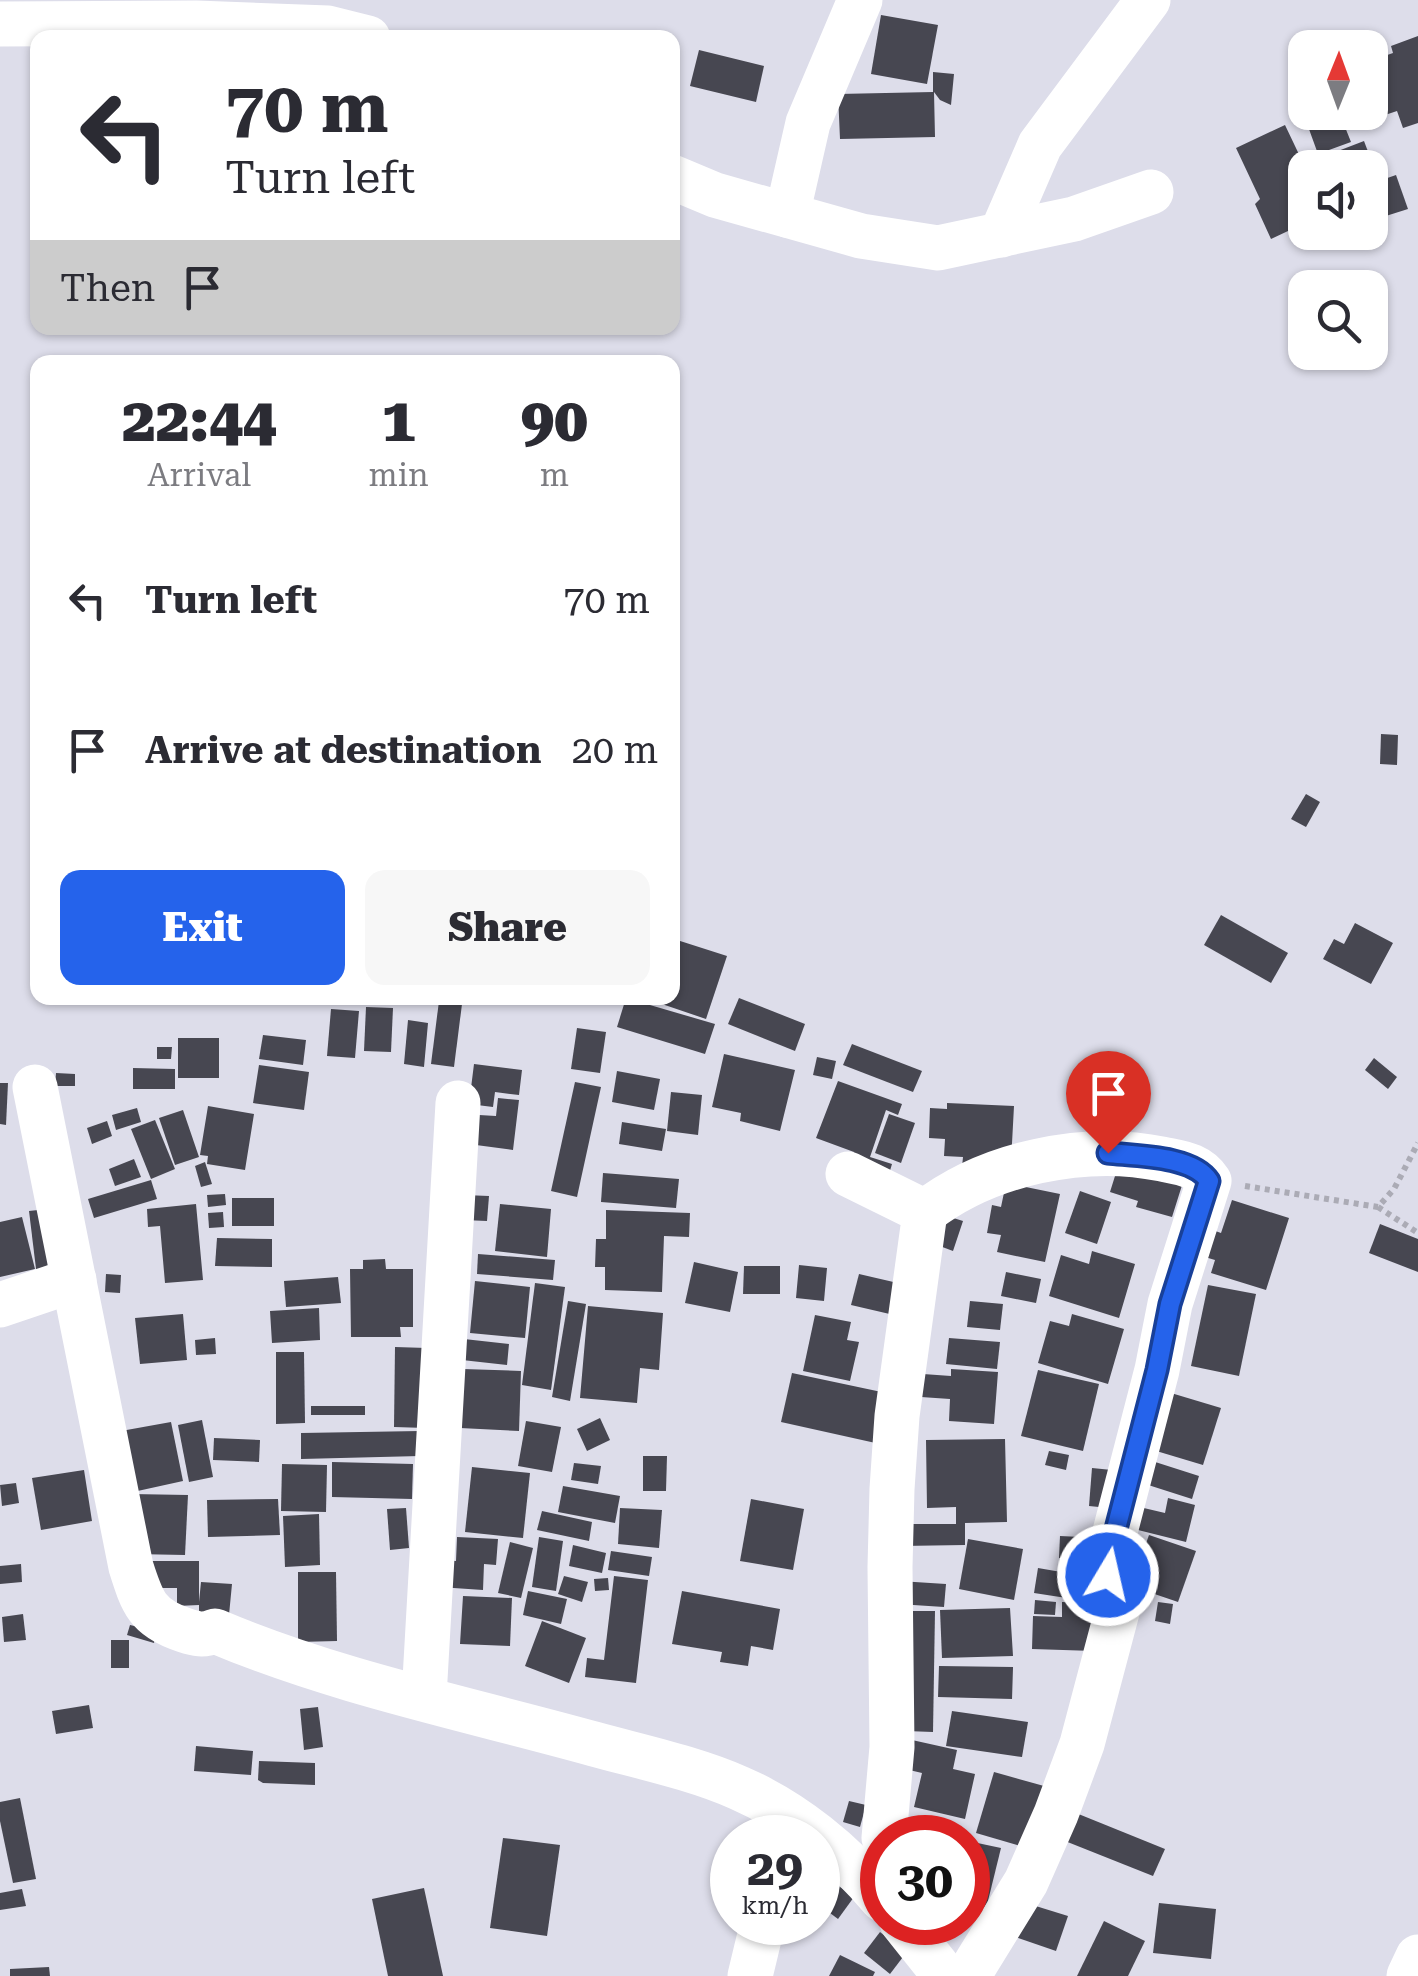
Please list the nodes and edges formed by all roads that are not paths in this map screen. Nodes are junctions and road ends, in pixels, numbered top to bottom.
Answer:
1 (860, 0) edge
2 (1148, 0) edge
3 (197, 11) edge
4 (0, 24) edge
5 (336, 30) edge
6 (680, 180) edge
7 (1151, 192) dead end
8 (787, 215) junction
9 (1000, 234) junction
10 (35, 1087) dead end
11 (458, 1103) dead end
12 (848, 1174) dead end
13 (925, 1212) junction
14 (74, 1280) junction
15 (0, 1306) edge
16 (424, 1697) junction
17 (772, 1815) edge
18 (886, 1815) edge
19 (840, 1853) edge
20 (860, 1871) edge
21 (757, 1945) edge
22 (923, 1945) edge
23 (1418, 1957) edge
24 (750, 1976) edge
25 (945, 1976) edge
26 (968, 1976) edge
27 (1408, 1976) edge

1 - 8 street
2 - 9 street
3 - 4 street
3 - 5 street
6 - 8 street
7 - 9 street
8 - 9 street
10 - 14 street
11 - 16 street
12 - 13 street
13 - 18 street
13 - 26 street
14 - 15 street
14 - 16 street
16 - 17 street
19 - 20 street
21 - 24 street
22 - 25 street
23 - 27 street

